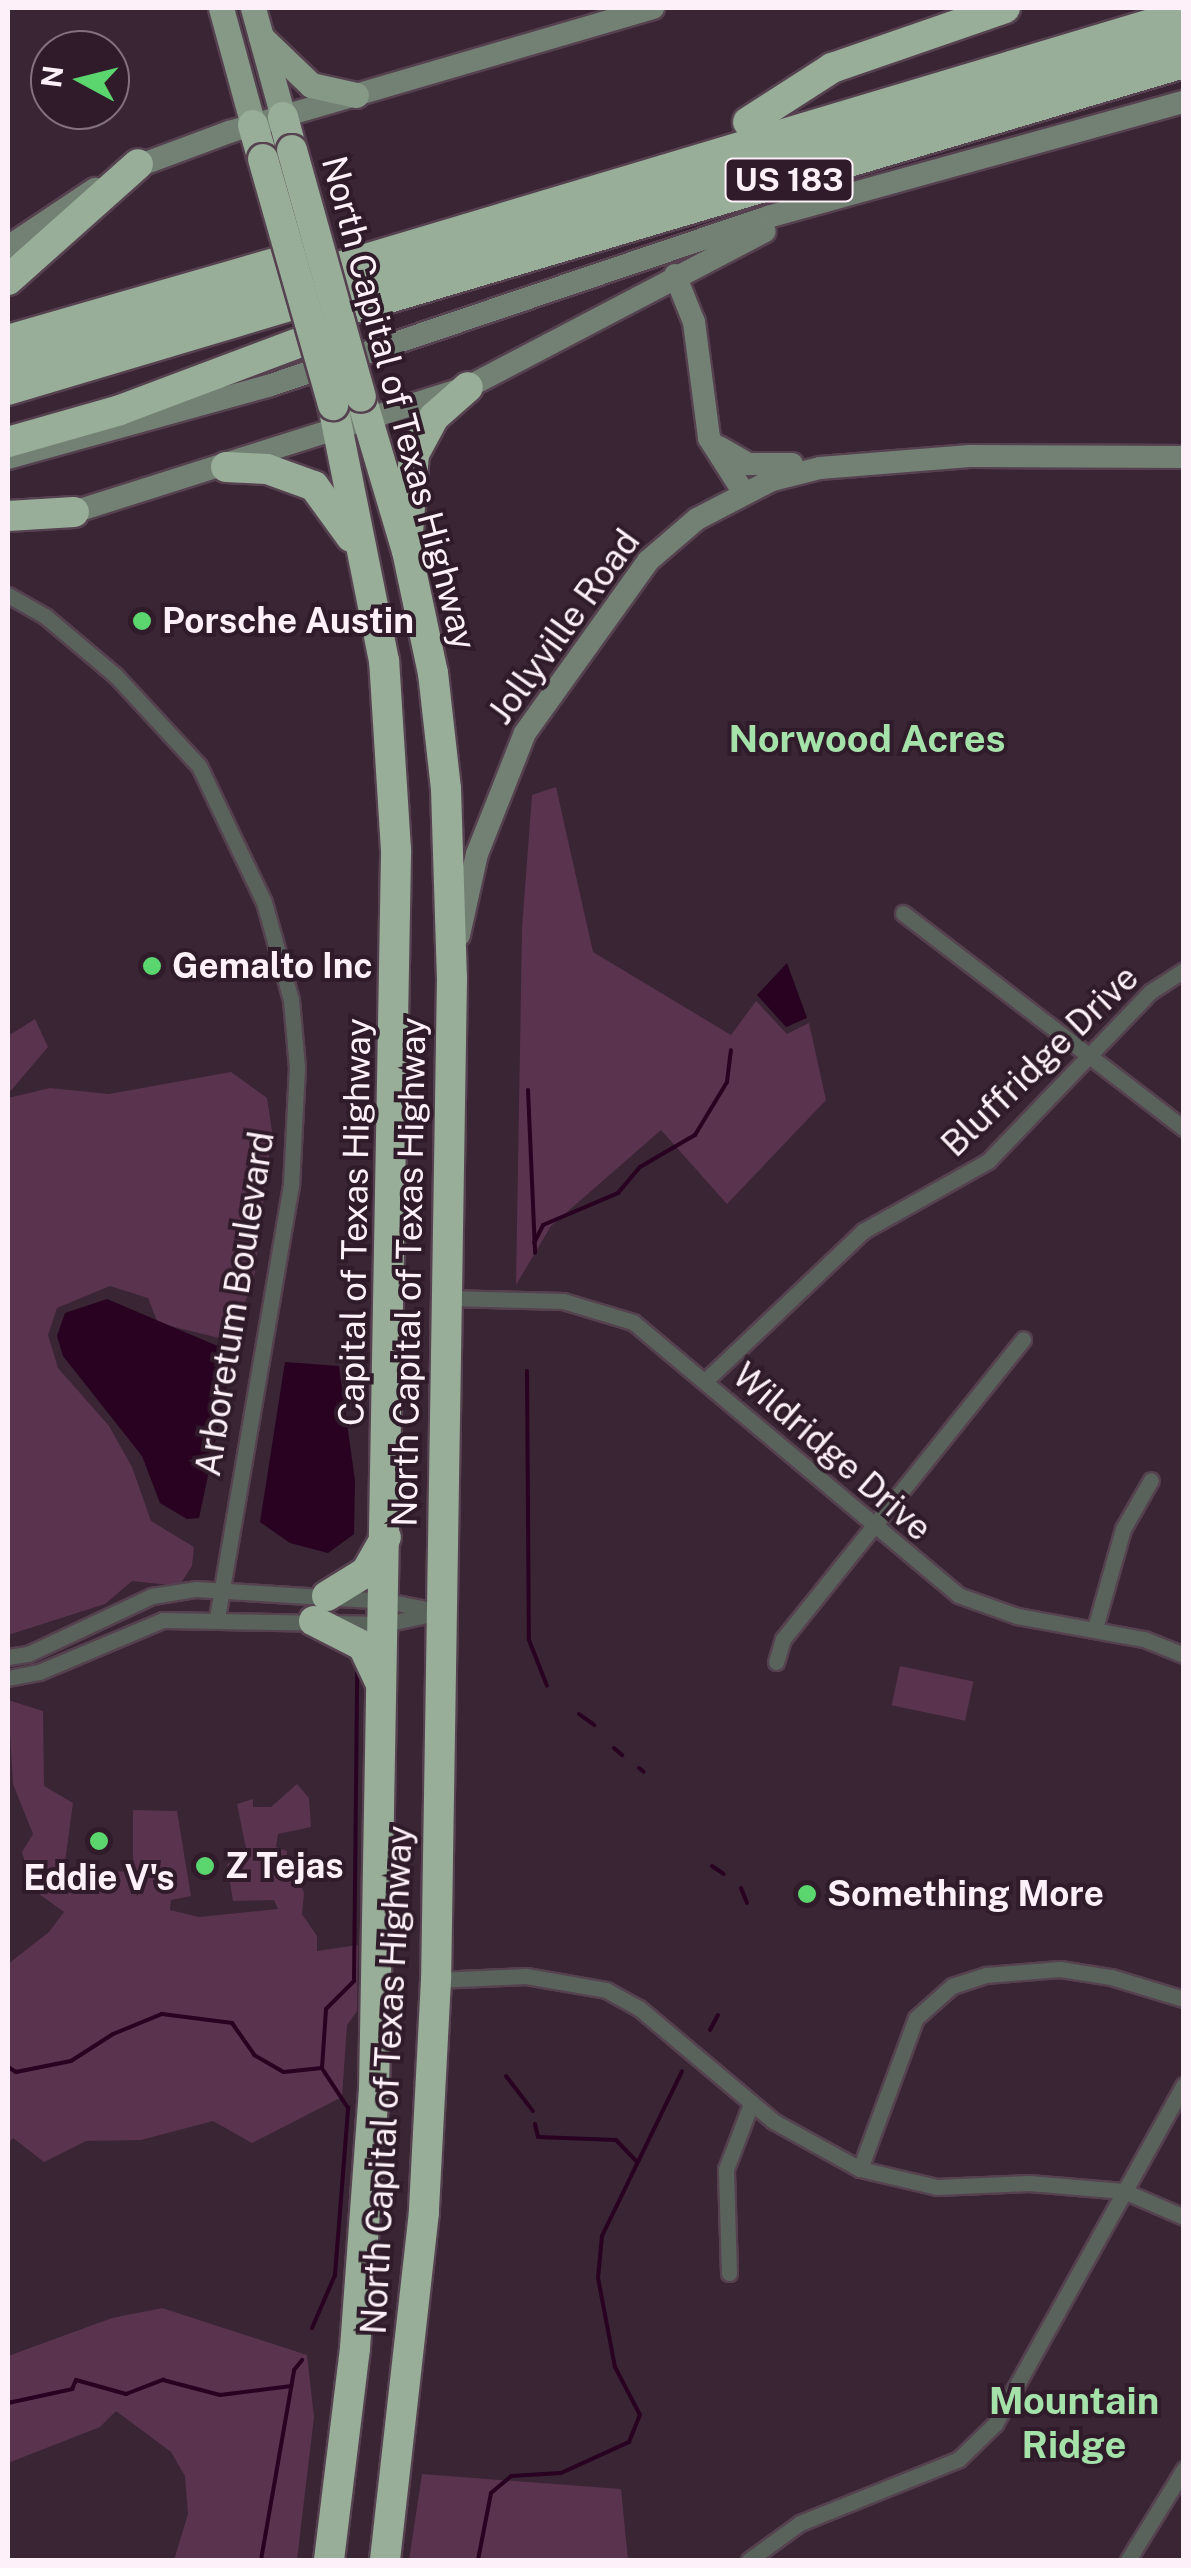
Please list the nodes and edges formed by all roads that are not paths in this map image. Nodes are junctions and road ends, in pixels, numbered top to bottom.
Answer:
1 (221, 8) edge
2 (253, 8) edge
3 (653, 8) edge
4 (1004, 8) edge
5 (1140, 8) edge
6 (1184, 14) edge
7 (261, 37) junction
8 (1184, 39) edge
9 (1184, 64) edge
10 (356, 95) junction
11 (1184, 102) edge
12 (283, 117) junction
13 (748, 122) junction
14 (253, 125) junction
15 (277, 155) junction
16 (138, 164) junction
17 (828, 203) junction
18 (8, 247) edge
19 (676, 275) junction
20 (8, 280) edge
21 (395, 297) junction
22 (8, 340) edge
23 (8, 366) edge
24 (468, 387) junction
25 (8, 390) edge
26 (8, 409) edge
27 (350, 413) junction
28 (709, 438) junction
29 (8, 442) edge
30 (1184, 457) edge
31 (8, 458) edge
32 (226, 467) junction
33 (820, 468) junction
34 (744, 492) junction
35 (74, 512) junction
36 (8, 516) edge
37 (8, 529) edge
38 (407, 550) junction
39 (367, 572) junction
40 (8, 596) edge
41 (903, 914) dead end
42 (1184, 970) edge
43 (452, 978) junction
44 (1086, 1058) junction
45 (1184, 1129) edge
46 (393, 1277) junction
47 (447, 1298) junction
48 (1023, 1339) dead end
49 (705, 1380) junction
50 (1150, 1480) dead end
51 (870, 1528) junction
52 (388, 1535) junction
53 (218, 1588) junction
54 (321, 1609) junction
55 (440, 1612) junction
56 (386, 1613) junction
57 (217, 1617) junction
58 (1095, 1628) junction
59 (1184, 1655) edge
60 (8, 1656) edge
61 (776, 1662) dead end
62 (8, 1678) edge
63 (384, 1694) junction
64 (436, 1980) junction
65 (1184, 1999) edge
66 (1184, 2085) edge
67 (751, 2104) junction
68 (860, 2168) junction
69 (1124, 2190) junction
70 (1184, 2218) edge
71 (729, 2272) dead end
72 (1184, 2469) edge
73 (329, 2560) edge
74 (385, 2560) edge
75 (748, 2560) edge
76 (1128, 2560) edge

1 - 14 main road, North Capital of Texas Highway
2 - 7 main road, North Capital of Texas Highway
3 - 10 main road
4 - 13 highway
5 - 13 highway, US 183
6 - 23 highway
7 - 10 main road
7 - 12 main road, North Capital of Texas Highway
8 - 25 highway
9 - 21 highway, US 183
10 - 12 main road
11 - 17 main road
12 - 14 main road
12 - 15 highway, North Capital of Texas Highway
13 - 22 highway, US 183
14 - 15 highway, North Capital of Texas Highway
14 - 16 main road
15 - 27 highway, North Capital of Texas Highway, bridge
16 - 18 main road
16 - 20 highway
17 - 19 main road
17 - 31 main road
19 - 24 main road
19 - 28 main road
21 - 26 highway, US 183
21 - 29 highway
24 - 27 main road
24 - 38 highway
27 - 32 main road
27 - 38 highway, North Capital of Texas Highway
27 - 39 highway, Capital of Texas Highway
28 - 33 main road
28 - 34 main road
30 - 33 main road, Jollyville Road
32 - 35 main road
32 - 39 highway
33 - 34 main road, Jollyville Road
34 - 43 main road, Jollyville Road
35 - 36 highway
35 - 37 main road
38 - 43 highway, North Capital of Texas Highway
39 - 46 highway, Capital of Texas Highway
40 - 53 street, Arboretum Boulevard
41 - 44 street
42 - 44 street, Bluffridge Drive
43 - 47 highway, North Capital of Texas Highway
44 - 45 street
44 - 49 street, Bluffridge Drive
46 - 47 highway
46 - 52 highway, Capital of Texas Highway
47 - 49 street, Wildridge Drive
47 - 55 highway, North Capital of Texas Highway
48 - 51 street
49 - 51 street, Wildridge Drive
50 - 58 street
51 - 58 street, Wildridge Drive
51 - 61 street
52 - 54 highway
52 - 56 highway, Capital of Texas Highway
53 - 54 street
53 - 57 street, Arboretum Boulevard
53 - 60 street
54 - 56 street
54 - 56 street
54 - 57 street
54 - 63 highway
55 - 56 street
55 - 64 highway, North Capital of Texas Highway
56 - 63 highway, North Capital of Texas Highway
57 - 62 street
58 - 59 street, Wildridge Drive
63 - 73 highway, North Capital of Texas Highway
64 - 67 street
64 - 74 highway, North Capital of Texas Highway
65 - 68 street
66 - 69 street
67 - 68 street
67 - 71 street
68 - 69 street
69 - 70 street
69 - 75 street
72 - 76 street

